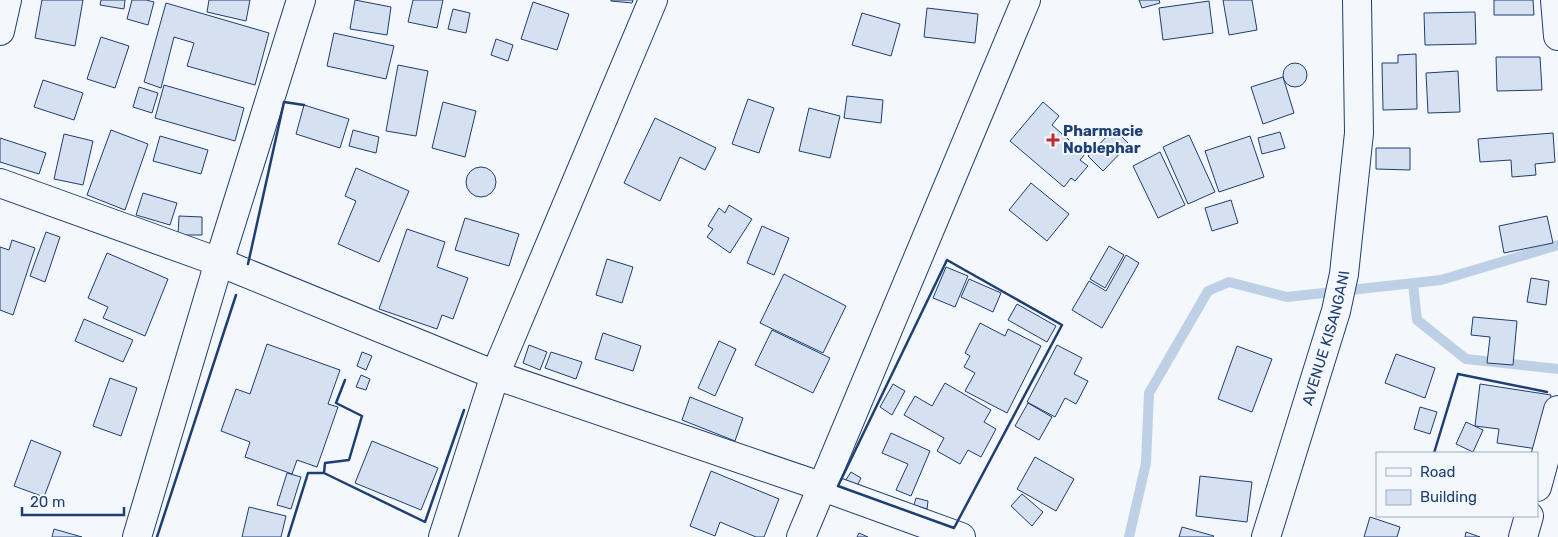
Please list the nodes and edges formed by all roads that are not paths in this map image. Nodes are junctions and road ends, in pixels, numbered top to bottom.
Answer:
1 (7, 0) edge
2 (301, 0) edge
3 (653, 0) edge
4 (1026, 0) edge
5 (1357, 0) edge
6 (1555, 0) edge
7 (0, 31) edge
8 (1558, 36) edge
9 (0, 184) edge
10 (219, 262) junction
11 (496, 375) junction
12 (1558, 410) edge
13 (1538, 483) edge
14 (823, 487) junction
15 (1529, 517) edge
16 (137, 537) edge
17 (443, 537) edge
18 (801, 537) edge
19 (960, 537) edge
20 (1266, 537) edge
21 (1523, 537) edge

1 - 7 street
2 - 10 street
3 - 11 street
4 - 14 street
5 - 20 street, AVENUE KISANGANI
6 - 8 street
9 - 10 street
10 - 11 street
10 - 16 street
11 - 14 street
11 - 17 street
12 - 13 street
14 - 18 street
14 - 19 street
15 - 21 street

